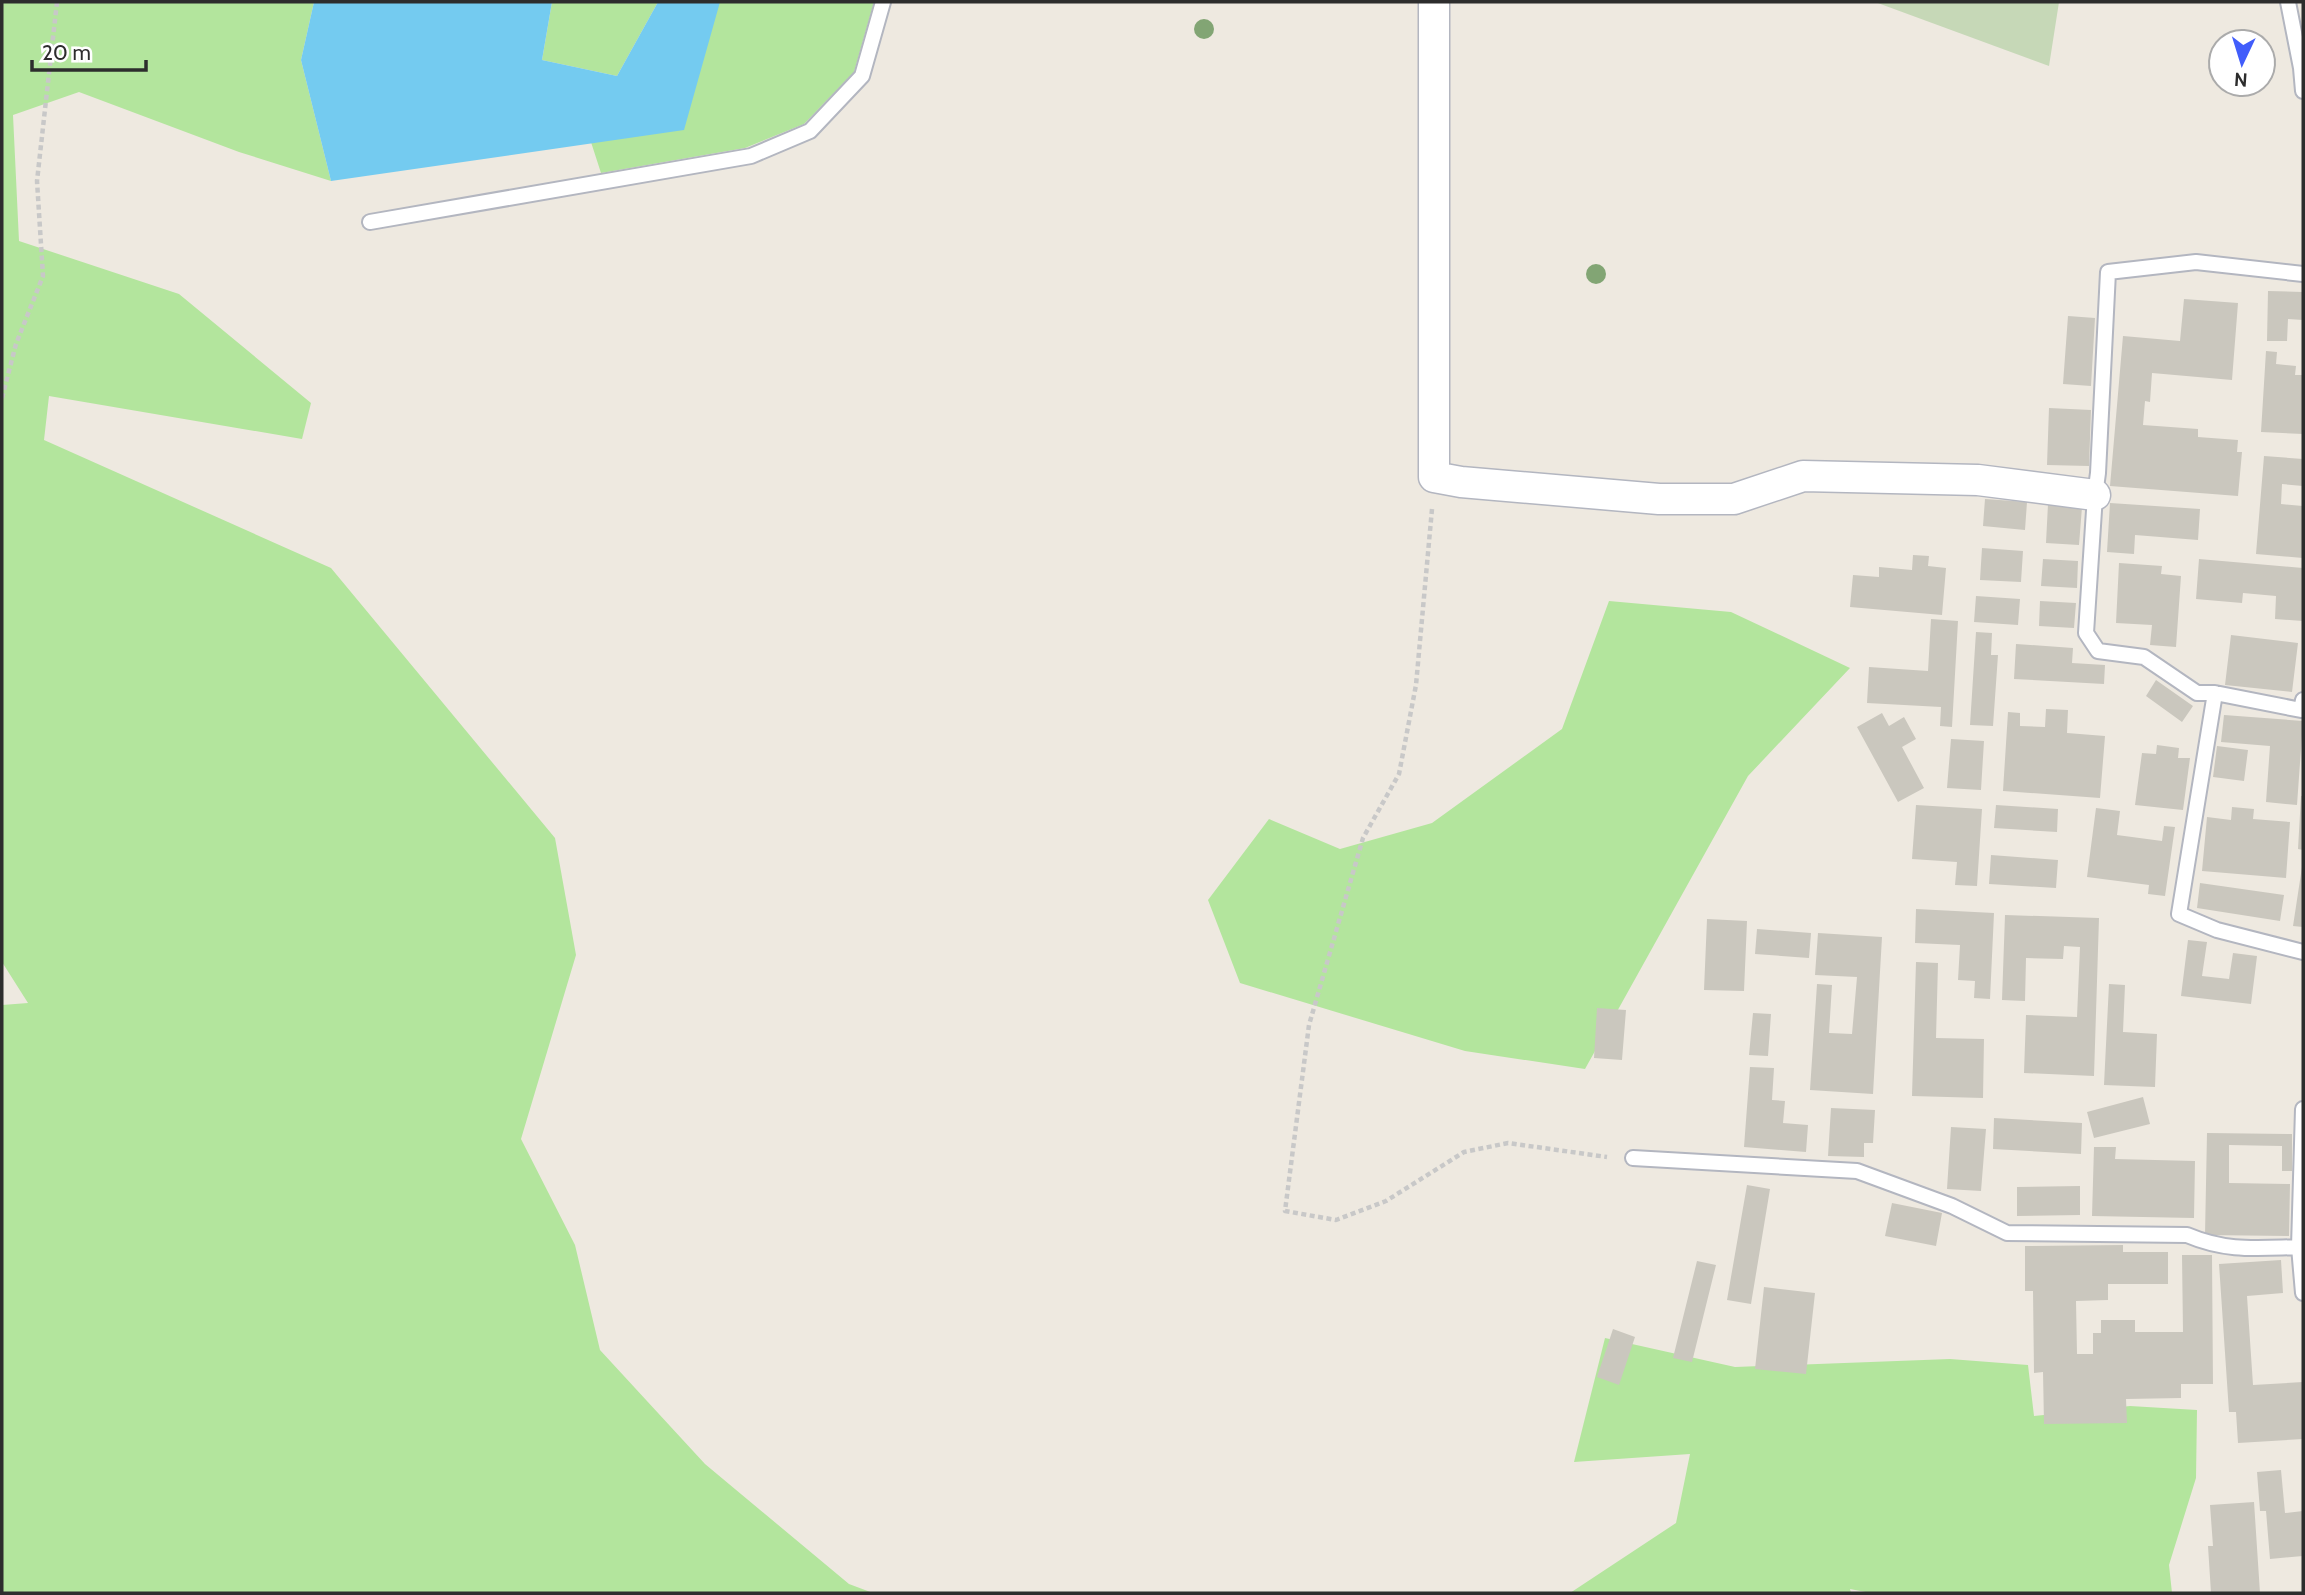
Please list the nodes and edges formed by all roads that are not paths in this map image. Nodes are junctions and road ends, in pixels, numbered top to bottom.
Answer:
1 (883, 2) edge
2 (1434, 2) edge
3 (2288, 2) edge
4 (2303, 91) edge
5 (370, 222) dead end
6 (2303, 274) edge
7 (2095, 495) junction
8 (2215, 693) junction
9 (2303, 700) edge
10 (2303, 951) edge
11 (2303, 1109) edge
12 (1633, 1158) road end
13 (2299, 1247) junction
14 (2303, 1293) edge

1 - 5 lane
2 - 7 street
3 - 4 lane
6 - 7 lane
7 - 8 lane
8 - 9 lane
8 - 10 lane
11 - 13 lane
12 - 13 lane
13 - 14 lane

